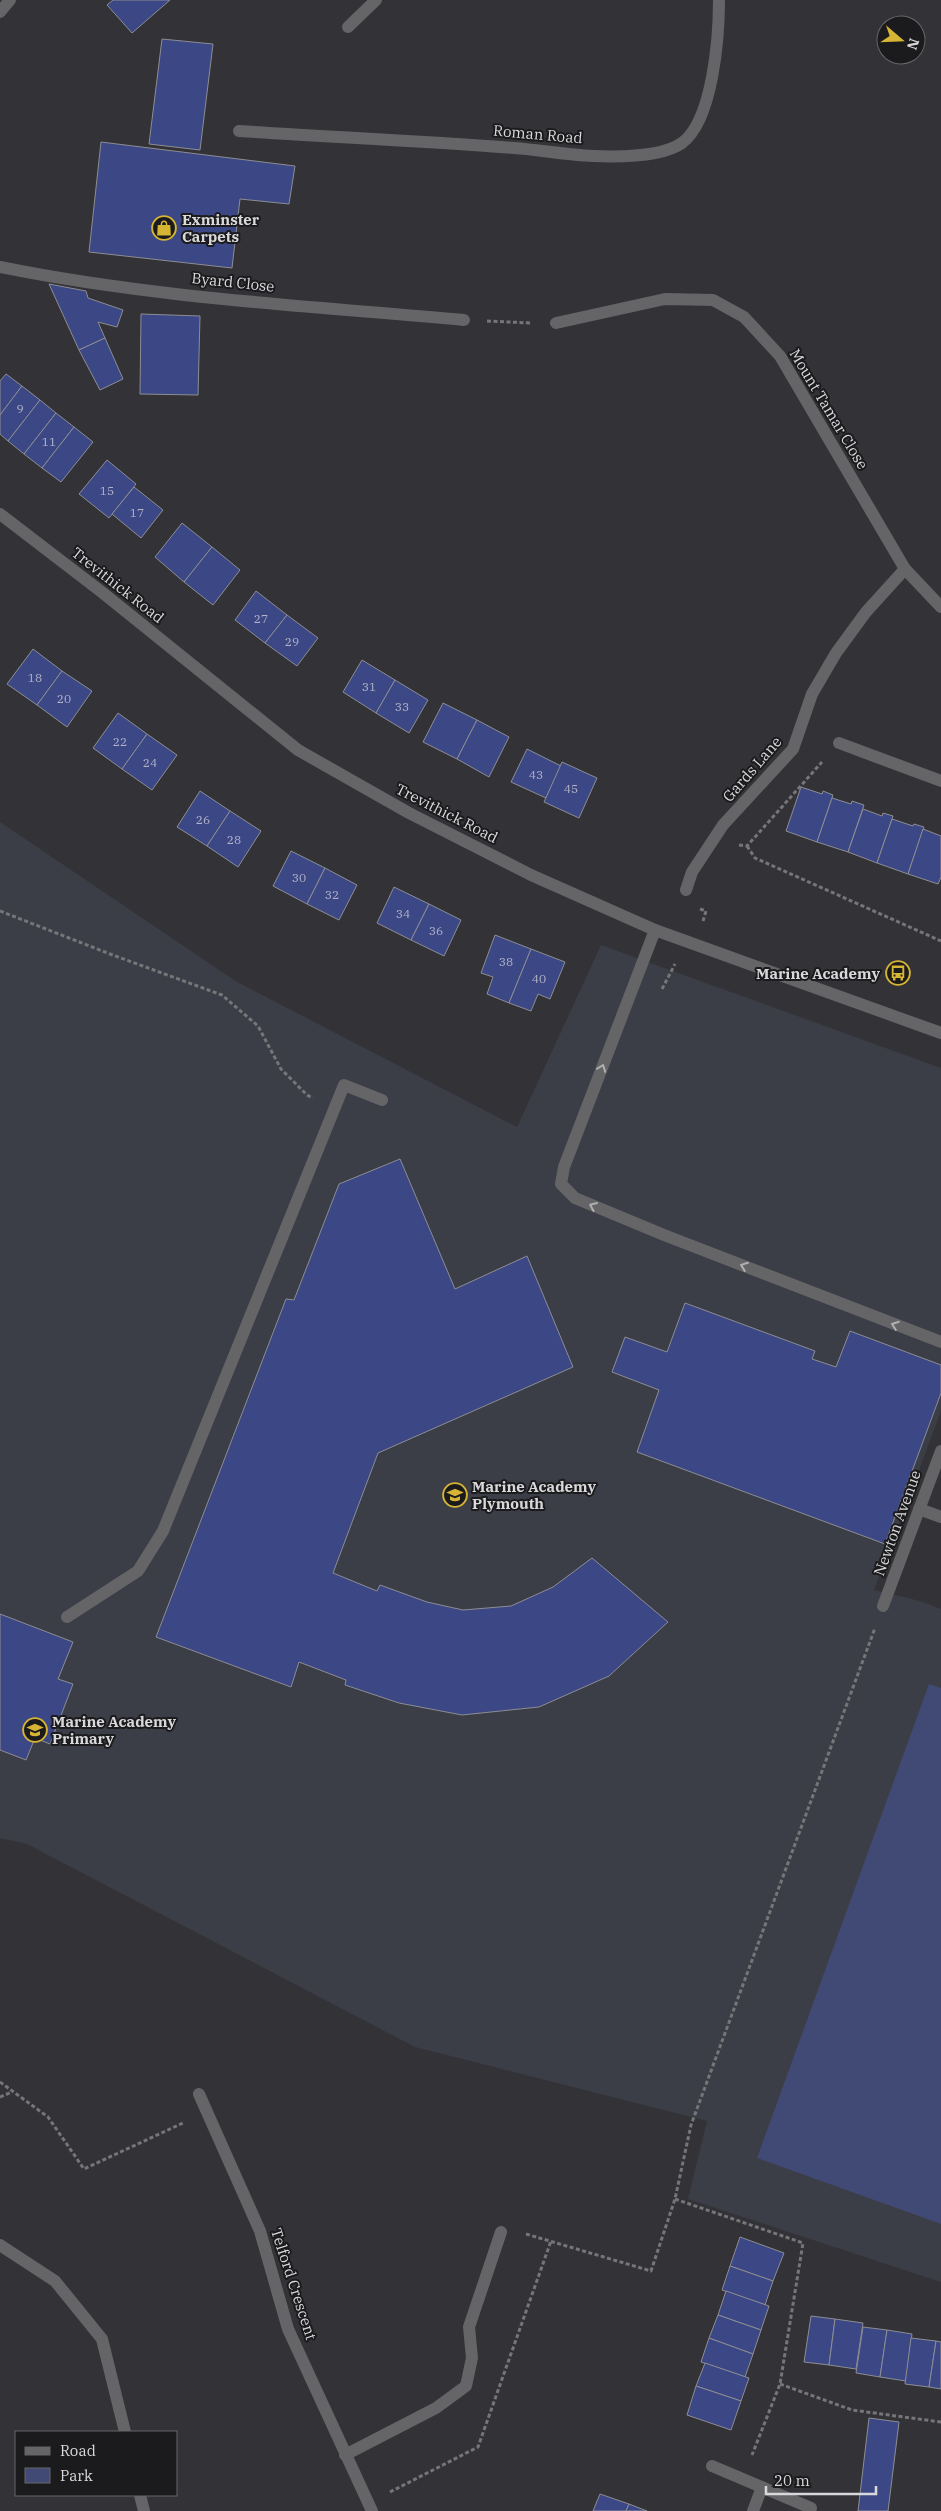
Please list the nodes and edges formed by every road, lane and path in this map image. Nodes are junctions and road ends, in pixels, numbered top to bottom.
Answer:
1 (10, 0) edge
2 (376, 0) edge
3 (718, 0) edge
4 (0, 12) edge
5 (348, 27) dead end
6 (239, 131) dead end
7 (0, 267) edge
8 (464, 320) joint
9 (556, 323) joint
10 (0, 514) edge
11 (905, 569) junction
12 (941, 607) edge
13 (839, 742) joint
14 (941, 781) edge
15 (713, 840) junction
16 (747, 846) junction
17 (686, 890) dead end
18 (0, 911) edge
19 (655, 930) junction
20 (941, 941) edge
21 (941, 1033) edge
22 (382, 1100) dead end
23 (335, 1108) junction
24 (941, 1342) edge
25 (941, 1451) edge
26 (919, 1509) junction
27 (941, 1517) edge
28 (883, 1606) joint
29 (67, 1617) dead end
30 (0, 2082) edge
31 (13, 2092) junction
32 (199, 2094) dead end
33 (0, 2097) edge
34 (207, 2112) junction
35 (675, 2199) junction
36 (501, 2232) joint
37 (0, 2245) edge
38 (780, 2384) junction
39 (941, 2422) edge
40 (125, 2431) edge
41 (345, 2455) junction
42 (712, 2466) dead end
43 (742, 2479) junction
44 (762, 2487) junction
45 (140, 2496) edge
46 (811, 2508) dead end
47 (144, 2511) edge
48 (372, 2511) edge
49 (753, 2511) edge

1 - 4 street
2 - 5 street
3 - 6 street, Roman Road
7 - 8 street, Byard Close
8 - 9 path
9 - 11 street, Mount Tamar Close
10 - 19 street, Trevithick Road
11 - 12 street, Mount Tamar Close
11 - 15 street, Gards Lane
13 - 14 street
13 - 16 path
15 - 16 path
15 - 17 street, Gards Lane
16 - 20 path
18 - 23 path
19 - 21 street, Trevithick Road
24 -> 19 street
22 - 23 street
23 - 29 street
25 - 26 street, Newton Avenue
26 - 27 street
26 - 28 street, Newton Avenue
28 - 35 path
30 - 31 path
31 - 33 path
31 - 34 path
32 - 34 street, Telford Crescent
34 - 41 street, Telford Crescent
35 - 36 path
35 - 38 path
36 - 41 street
37 - 40 street
38 - 39 path
38 - 43 path
41 - 48 street, Telford Crescent
42 - 43 street
43 - 44 street
44 - 46 street
44 - 49 street
45 - 47 street

